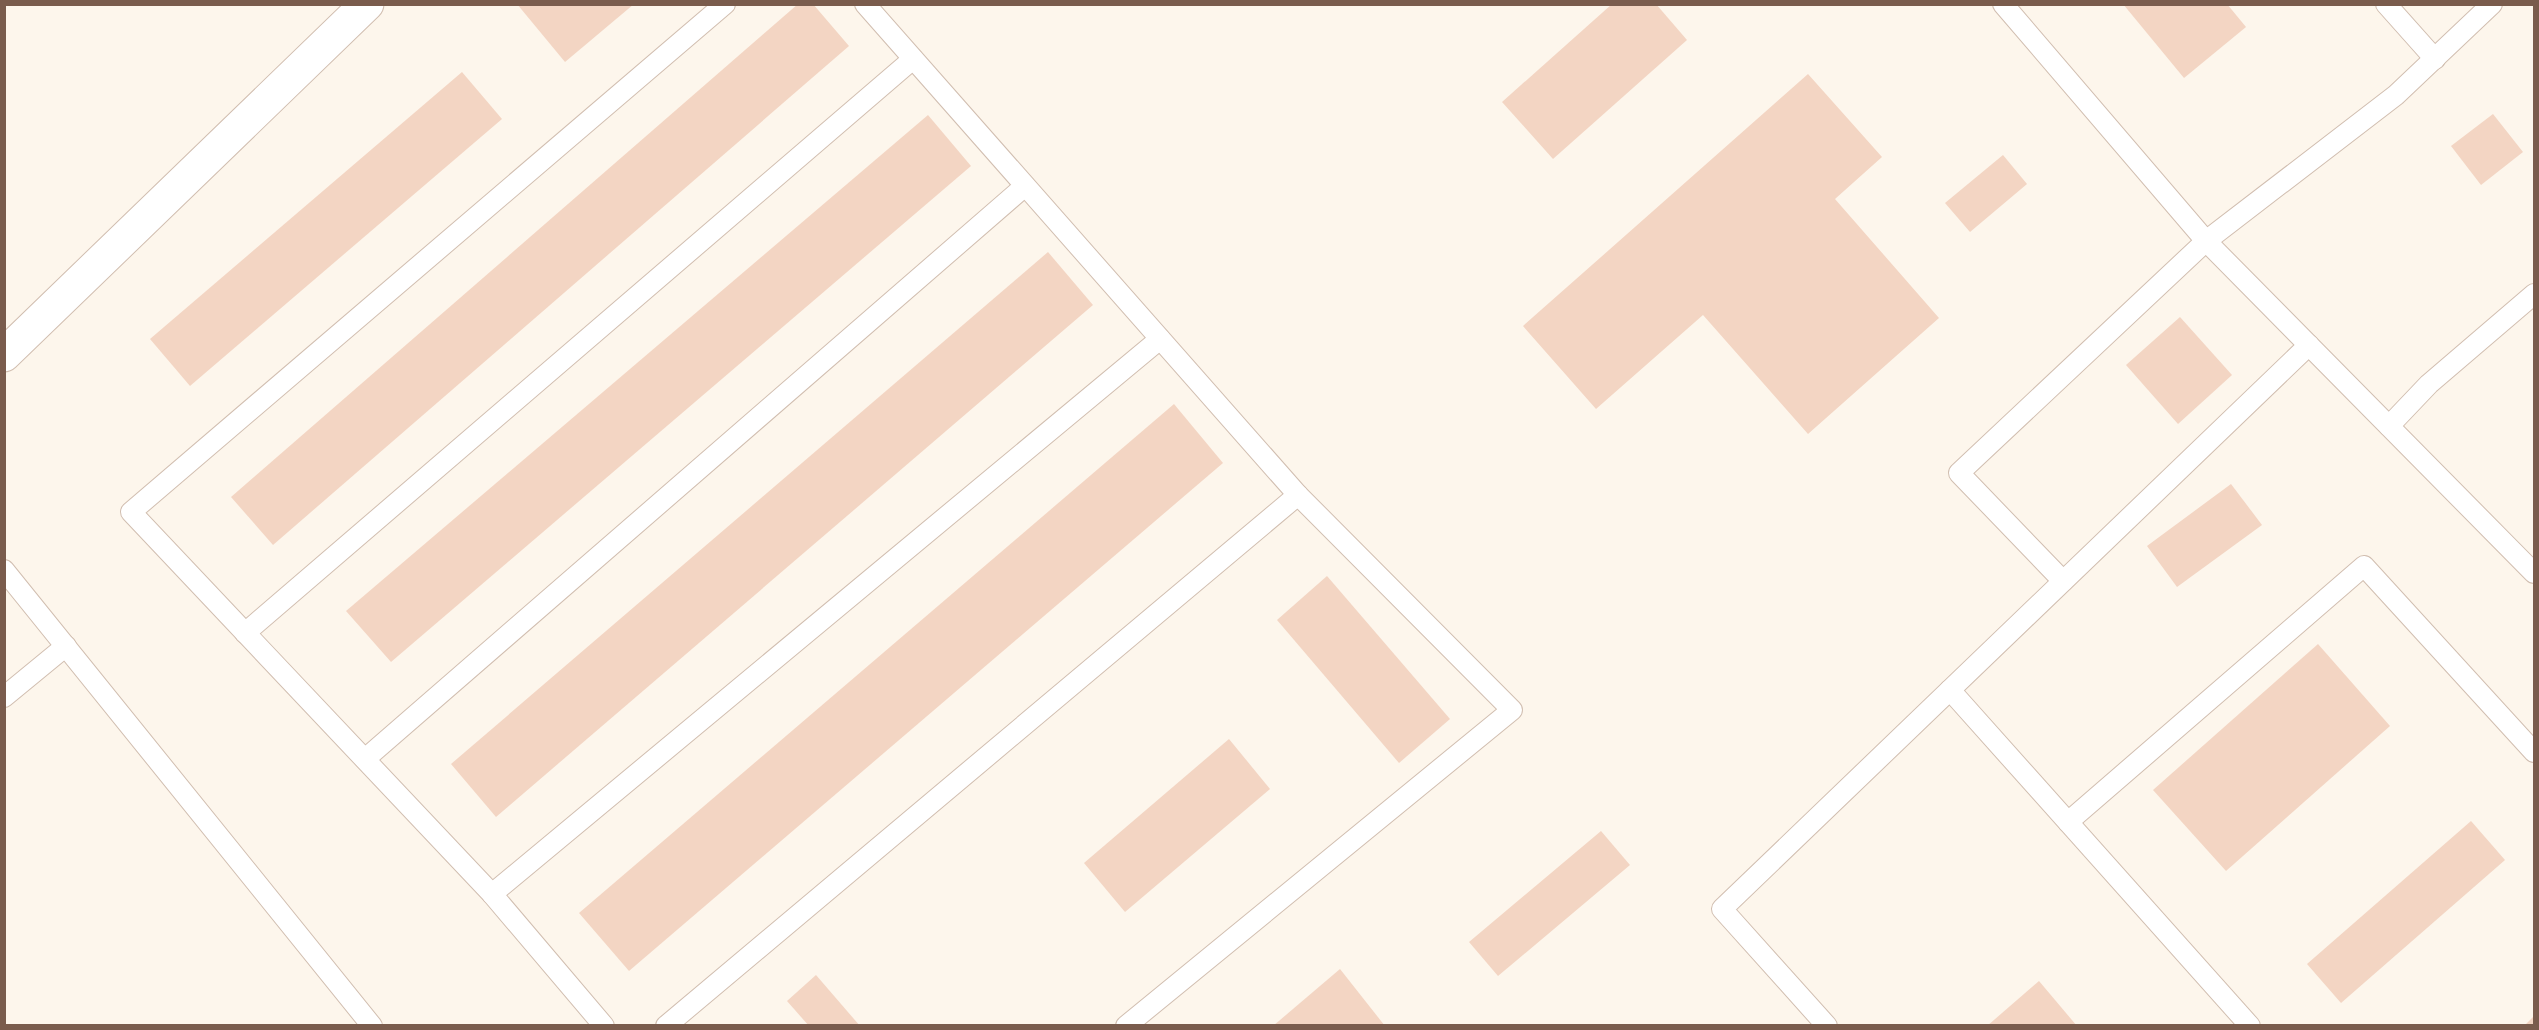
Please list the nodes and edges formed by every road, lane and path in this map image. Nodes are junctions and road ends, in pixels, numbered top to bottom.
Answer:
1 (367, 4) edge
2 (724, 4) edge
3 (865, 4) edge
4 (2003, 4) edge
5 (2386, 4) edge
6 (2492, 4) edge
7 (2435, 58) junction
8 (913, 59) junction
9 (1025, 186) junction
10 (2206, 241) junction
11 (2535, 294) edge
12 (1160, 339) junction
13 (2309, 345) junction
14 (4, 355) edge
15 (2390, 426) junction
16 (1298, 495) junction
17 (4, 570) edge
18 (2535, 573) edge
19 (2063, 581) junction
20 (245, 633) junction
21 (66, 646) junction
22 (1950, 690) junction
23 (4, 698) edge
24 (2535, 752) edge
25 (365, 759) junction
26 (2068, 822) junction
27 (492, 894) junction
28 (372, 1026) edge
29 (604, 1026) edge
30 (666, 1026) edge
31 (1126, 1026) edge
32 (1827, 1026) edge
33 (2250, 1026) edge

1 - 14 street
2 - 20 lane
3 - 8 lane
4 - 10 lane
5 - 7 lane
6 - 7 lane
7 - 10 lane
8 - 9 lane
8 - 20 lane
9 - 12 lane
9 - 25 lane
10 - 13 lane
10 - 19 lane
11 - 15 lane
12 - 16 lane
12 - 27 lane
13 - 15 lane
13 - 19 lane
15 - 18 lane
16 - 30 lane
16 - 31 lane
17 - 21 lane
19 - 22 lane
20 - 25 lane
21 - 23 lane
21 - 28 lane
22 - 26 lane
22 - 32 lane
24 - 26 lane
25 - 27 lane
26 - 33 lane
27 - 29 lane

